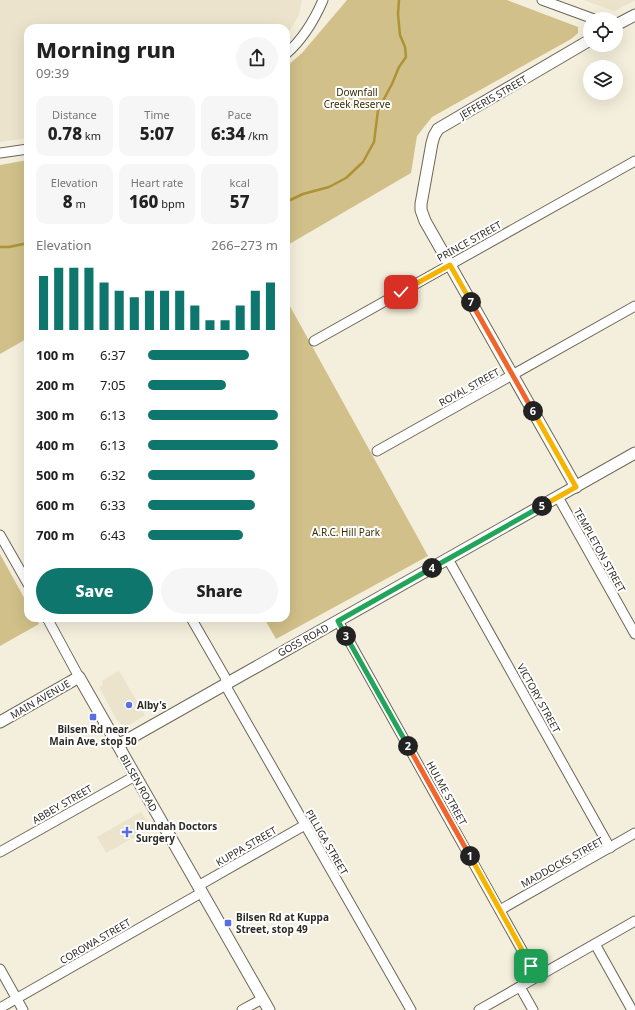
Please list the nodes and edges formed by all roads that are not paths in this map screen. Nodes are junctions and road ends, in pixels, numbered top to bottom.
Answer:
1 (323, 0) edge
2 (542, 0) edge
3 (583, 15) edge
4 (635, 15) edge
5 (623, 21) edge
6 (583, 44) edge
7 (290, 50) edge
8 (24, 150) edge
9 (0, 153) edge
10 (635, 161) edge
11 (450, 265) junction
12 (635, 306) edge
13 (314, 341) dead end
14 (512, 375) junction
15 (377, 452) dead end
16 (635, 453) edge
17 (576, 487) junction
18 (558, 497) junction
19 (0, 535) edge
20 (448, 559) junction
21 (24, 577) edge
22 (338, 621) junction
23 (49, 622) edge
24 (193, 622) edge
25 (635, 634) edge
26 (79, 676) junction
27 (226, 684) junction
28 (0, 722) edge
29 (118, 745) junction
30 (135, 776) junction
31 (305, 825) junction
32 (635, 833) edge
33 (610, 848) junction
34 (0, 852) edge
35 (200, 890) junction
36 (500, 910) junction
37 (635, 921) edge
38 (595, 944) junction
39 (0, 969) edge
40 (537, 976) junction
41 (520, 987) junction
42 (17, 998) junction
43 (262, 999) junction
44 (0, 1008) edge
45 (23, 1010) edge
46 (242, 1010) edge
47 (269, 1010) edge
48 (410, 1010) edge
49 (479, 1010) edge
50 (533, 1010) edge
51 (632, 1010) edge

1 - 7 street
2 - 3 street
4 - 5 street
6 - 11 street, JEFFERIS STREET
8 - 9 street
10 - 11 street, PRINCE STREET
11 - 13 street, PRINCE STREET
11 - 14 street, JEFFERIS STREET
12 - 14 street, ROYAL STREET
14 - 15 street, ROYAL STREET
14 - 17 street, JEFFERIS STREET
16 - 17 street, GOSS ROAD
17 - 18 street, GOSS ROAD
18 - 20 street, GOSS ROAD
18 - 25 street, TEMPLETON STREET
19 - 21 street
20 - 22 street, GOSS ROAD
20 - 33 street, VICTORY STREET
22 - 27 street, GOSS ROAD
22 - 36 street, HULME STREET
23 - 26 street, BILSEN ROAD
24 - 27 street, PILLIGA STREET
26 - 28 street, MAIN AVENUE
26 - 29 street, BILSEN ROAD
27 - 29 street, GOSS ROAD
27 - 31 street, PILLIGA STREET
29 - 30 street, BILSEN ROAD
30 - 34 street, ABBEY STREET
30 - 35 street, BILSEN ROAD
31 - 35 street, KUPPA STREET
31 - 48 street, PILLIGA STREET
32 - 33 street, MADDOCKS STREET
33 - 36 street, MADDOCKS STREET
35 - 42 street, COROWA STREET
35 - 43 street, BILSEN ROAD
36 - 40 street, HULME STREET
37 - 38 street
38 - 40 street
38 - 51 street
39 - 42 street
40 - 41 street
41 - 49 street
41 - 50 street
42 - 44 street, COROWA STREET
42 - 45 street
43 - 46 street
43 - 47 street, BILSEN ROAD

